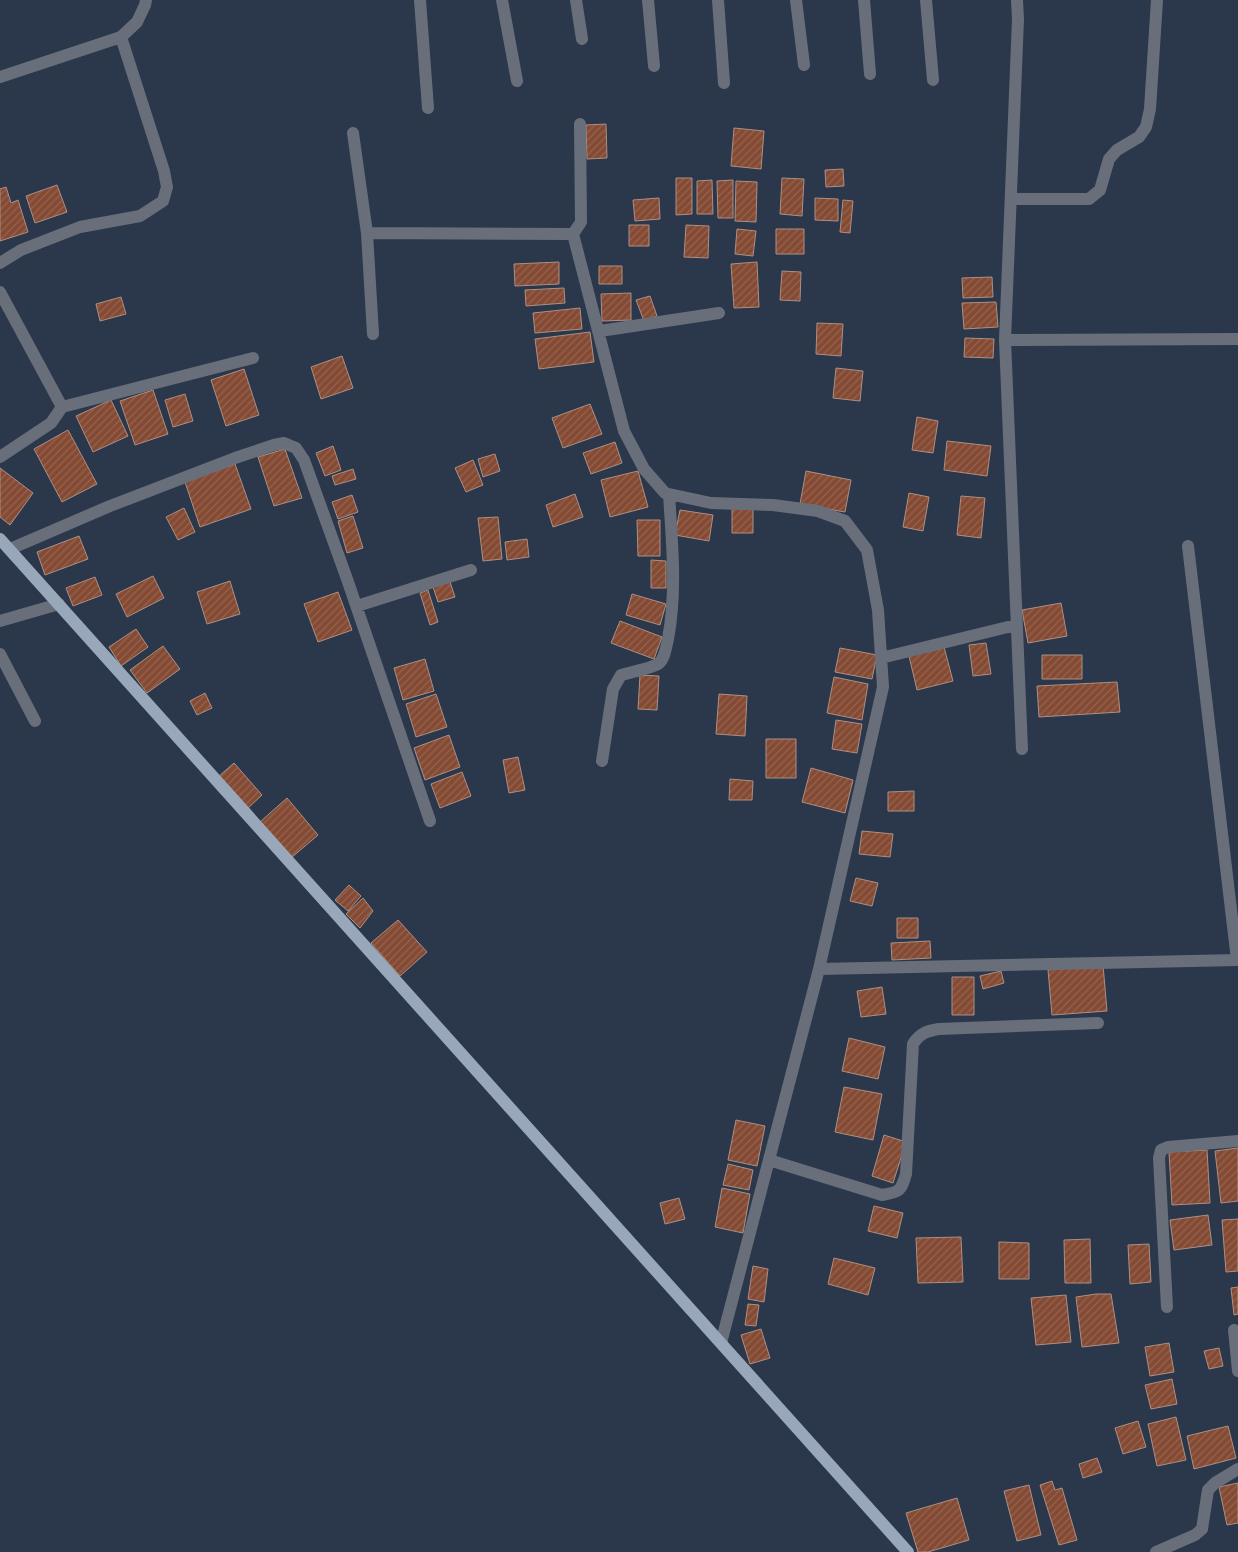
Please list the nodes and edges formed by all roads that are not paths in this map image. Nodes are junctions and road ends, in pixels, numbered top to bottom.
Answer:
1 (146, 0) edge
2 (420, 0) edge
3 (502, 0) edge
4 (576, 0) edge
5 (648, 0) edge
6 (718, 0) edge
7 (796, 0) edge
8 (864, 0) edge
9 (926, 0) edge
10 (1017, 0) edge
11 (1157, 0) edge
12 (121, 37) junction
13 (582, 40) dead end
14 (804, 65) dead end
15 (654, 66) dead end
16 (870, 74) dead end
17 (0, 77) edge
18 (933, 80) dead end
19 (516, 81) dead end
20 (724, 83) dead end
21 (428, 108) dead end
22 (580, 124) dead end
23 (353, 133) dead end
24 (1011, 199) junction
25 (367, 233) junction
26 (573, 234) junction
27 (0, 263) edge
28 (0, 292) edge
29 (719, 314) dead end
30 (600, 332) junction
31 (373, 334) dead end
32 (1238, 339) edge
33 (1005, 340) junction
34 (253, 358) dead end
35 (62, 407) junction
36 (0, 457) edge
37 (670, 494) junction
38 (0, 539) edge
39 (1188, 546) dead end
40 (10, 549) junction
41 (471, 570) dead end
42 (59, 604) junction
43 (357, 606) junction
44 (0, 621) edge
45 (1016, 625) junction
46 (0, 654) edge
47 (881, 658) junction
48 (34, 721) dead end
49 (1022, 750) dead end
50 (602, 761) dead end
51 (430, 821) dead end
52 (1238, 960) edge
53 (819, 968) junction
54 (1098, 1023) dead end
55 (1238, 1141) edge
56 (769, 1160) junction
57 (1167, 1307) dead end
58 (1234, 1330) dead end
59 (721, 1343) junction
60 (1238, 1371) edge
61 (1237, 1471) edge
62 (908, 1552) edge
63 (1156, 1552) edge

1 - 12 street
2 - 21 street
3 - 19 street
4 - 13 street
5 - 15 street
6 - 20 street
7 - 14 street
8 - 16 street
9 - 18 street
10 - 24 street
11 - 24 street
12 - 17 street
12 - 27 street
22 - 26 street
23 - 25 street
24 - 33 street
25 - 26 street
25 - 31 street
26 - 30 street
28 - 35 street
29 - 30 street
30 - 37 street
32 - 33 street
33 - 45 street
34 - 35 street
35 - 36 street
37 - 47 street
37 - 50 street
38 - 40 main road
39 - 52 street
40 - 42 main road
40 - 43 street
41 - 43 street
42 - 44 street
42 - 59 main road
43 - 51 street
45 - 47 street
45 - 49 street
46 - 48 street
47 - 53 street
52 - 53 street
53 - 56 street
54 - 56 street
55 - 57 street
56 - 59 street
58 - 60 street
59 - 62 main road
61 - 63 street

